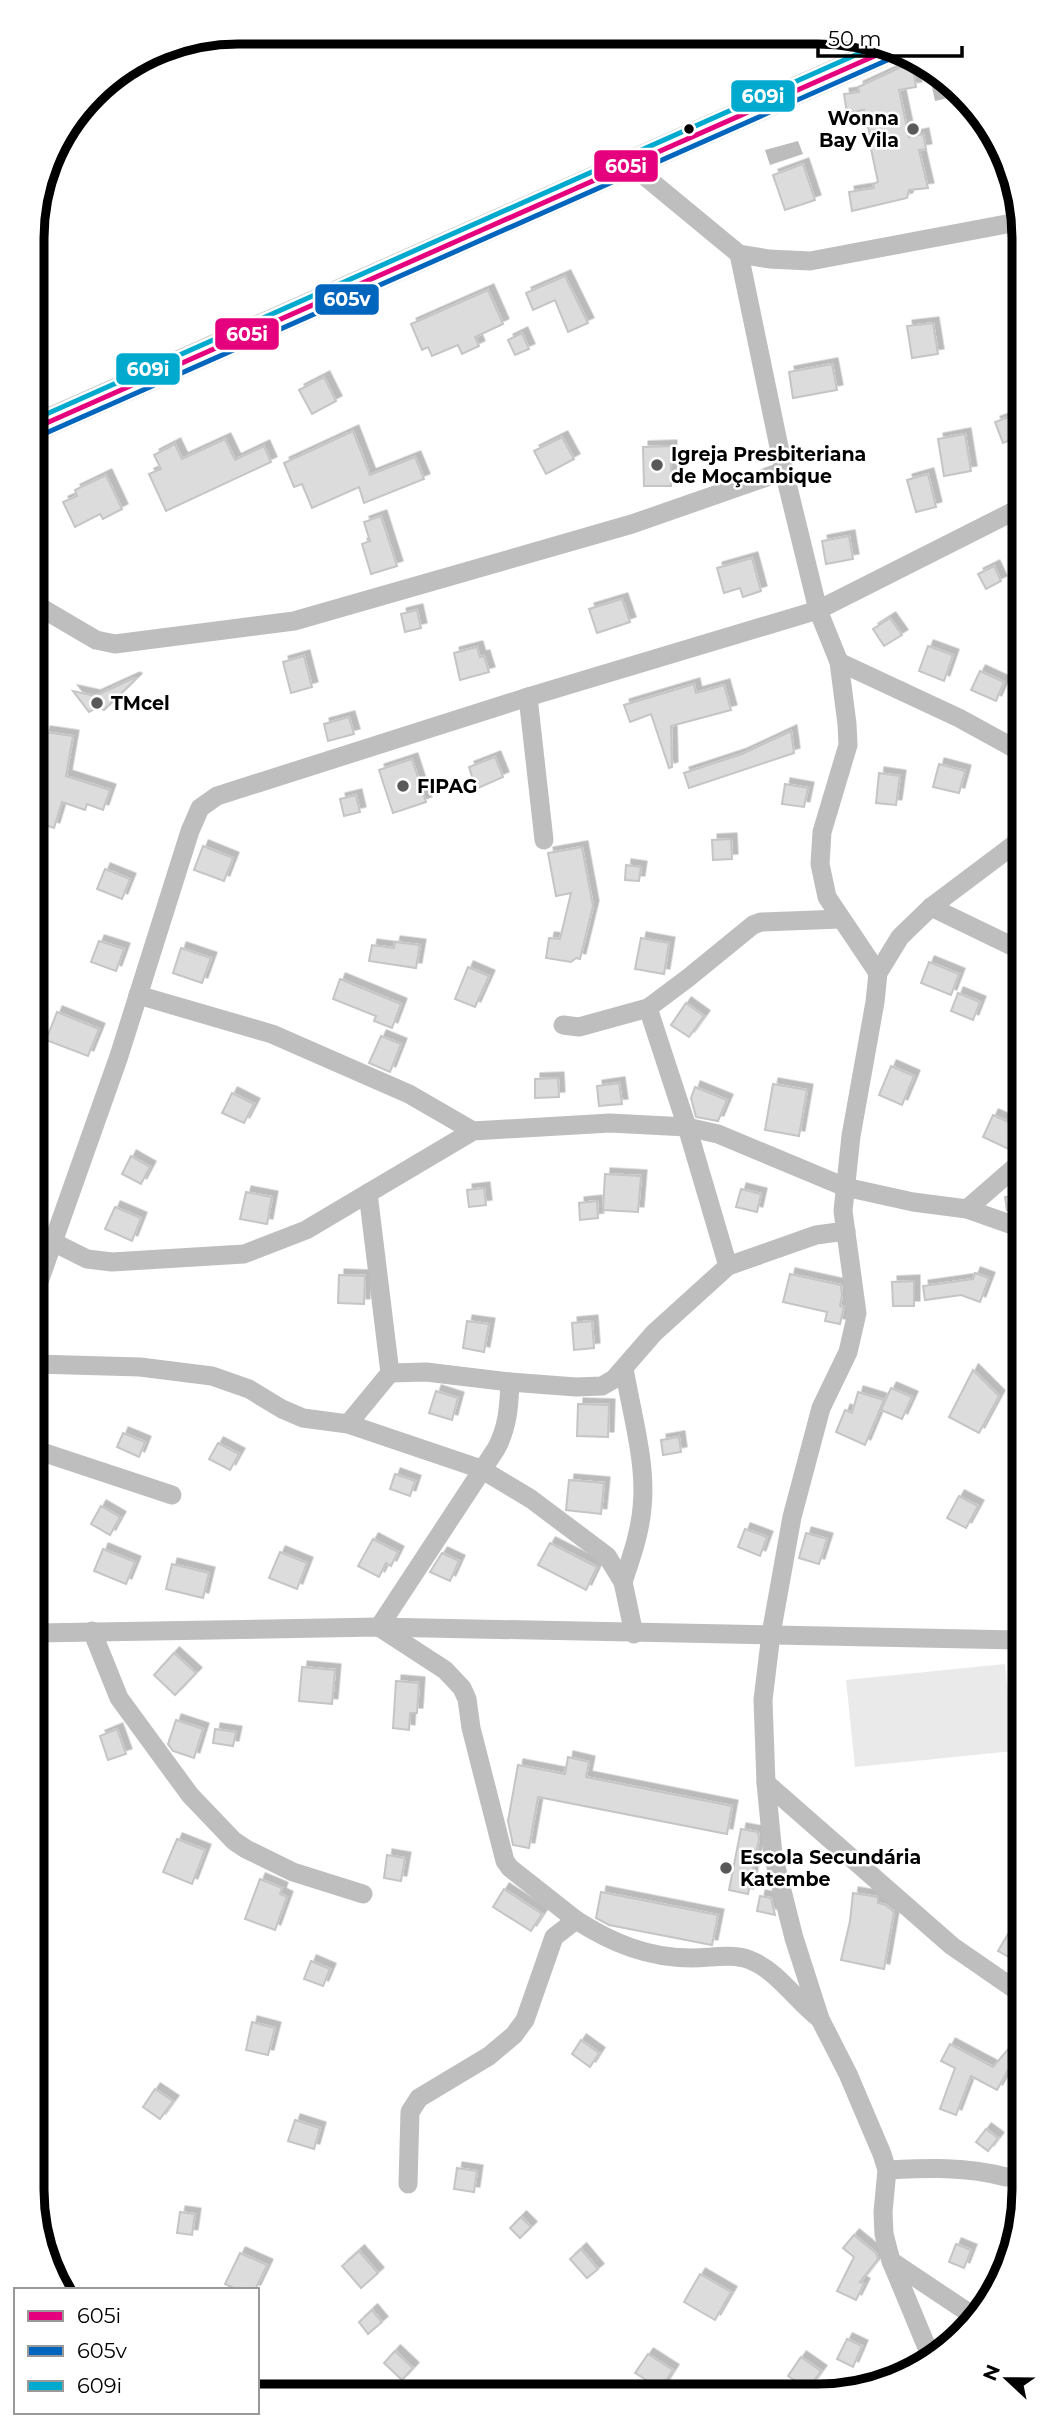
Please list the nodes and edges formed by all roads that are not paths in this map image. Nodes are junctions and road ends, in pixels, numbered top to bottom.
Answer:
1 (880, 54) edge
2 (630, 164) junction
3 (1011, 223) edge
4 (739, 254) junction
5 (44, 424) edge
6 (784, 471) junction
7 (1012, 512) edge
8 (44, 609) edge
9 (818, 610) junction
10 (839, 662) junction
11 (528, 697) junction
12 (1012, 747) edge
13 (544, 840) dead end
14 (1012, 846) edge
15 (931, 907) junction
16 (841, 919) junction
17 (1012, 946) edge
18 (878, 973) junction
19 (138, 995) junction
20 (648, 1008) junction
21 (563, 1025) dead end
22 (687, 1127) junction
23 (473, 1132) junction
24 (1012, 1170) edge
25 (845, 1187) junction
26 (368, 1193) junction
27 (967, 1209) junction
28 (1012, 1225) edge
29 (846, 1231) junction
30 (53, 1242) junction
31 (728, 1266) junction
32 (44, 1269) edge
33 (44, 1364) edge
34 (624, 1368) junction
35 (390, 1373) junction
36 (510, 1381) junction
37 (348, 1424) junction
38 (44, 1453) edge
39 (481, 1469) junction
40 (172, 1495) dead end
41 (623, 1582) junction
42 (379, 1627) junction
43 (92, 1631) junction
44 (44, 1633) edge
45 (634, 1633) junction
46 (771, 1634) junction
47 (1012, 1640) edge
48 (766, 1783) junction
49 (363, 1894) dead end
50 (576, 1920) junction
51 (1012, 1988) edge
52 (820, 2019) junction
53 (887, 2170) junction
54 (1006, 2177) dead end
55 (408, 2184) dead end
56 (891, 2261) junction
57 (968, 2313) edge
58 (928, 2349) edge

1 - 2 main road
2 - 4 street
2 - 5 main road
3 - 4 street
4 - 6 street
6 - 8 street
6 - 9 street
7 - 9 street
9 - 10 street
9 - 11 street
10 - 12 street
10 - 16 street
11 - 13 street
11 - 19 street
14 - 15 street
15 - 17 street
15 - 18 street
16 - 18 street
16 - 20 street
18 - 25 street
19 - 23 street
19 - 30 street
20 - 21 street
20 - 22 street
22 - 23 street
22 - 25 street
22 - 31 street
23 - 26 street
24 - 27 street
25 - 27 street
25 - 29 street
26 - 30 street
26 - 35 street
27 - 28 street
29 - 31 street
29 - 46 street
30 - 32 street
31 - 34 street
33 - 37 street
34 - 36 street
34 - 41 street
35 - 36 street
35 - 37 street
36 - 39 street
37 - 39 street
38 - 40 street
39 - 41 street
39 - 42 street
41 - 45 street
42 - 43 street
42 - 45 street
42 - 50 street
43 - 44 street
43 - 49 street
45 - 46 street
46 - 47 street
46 - 48 street
48 - 51 street
48 - 52 street
50 - 52 street
50 - 55 street
52 - 53 street
53 - 54 street
53 - 56 street
56 - 57 street
56 - 58 street

